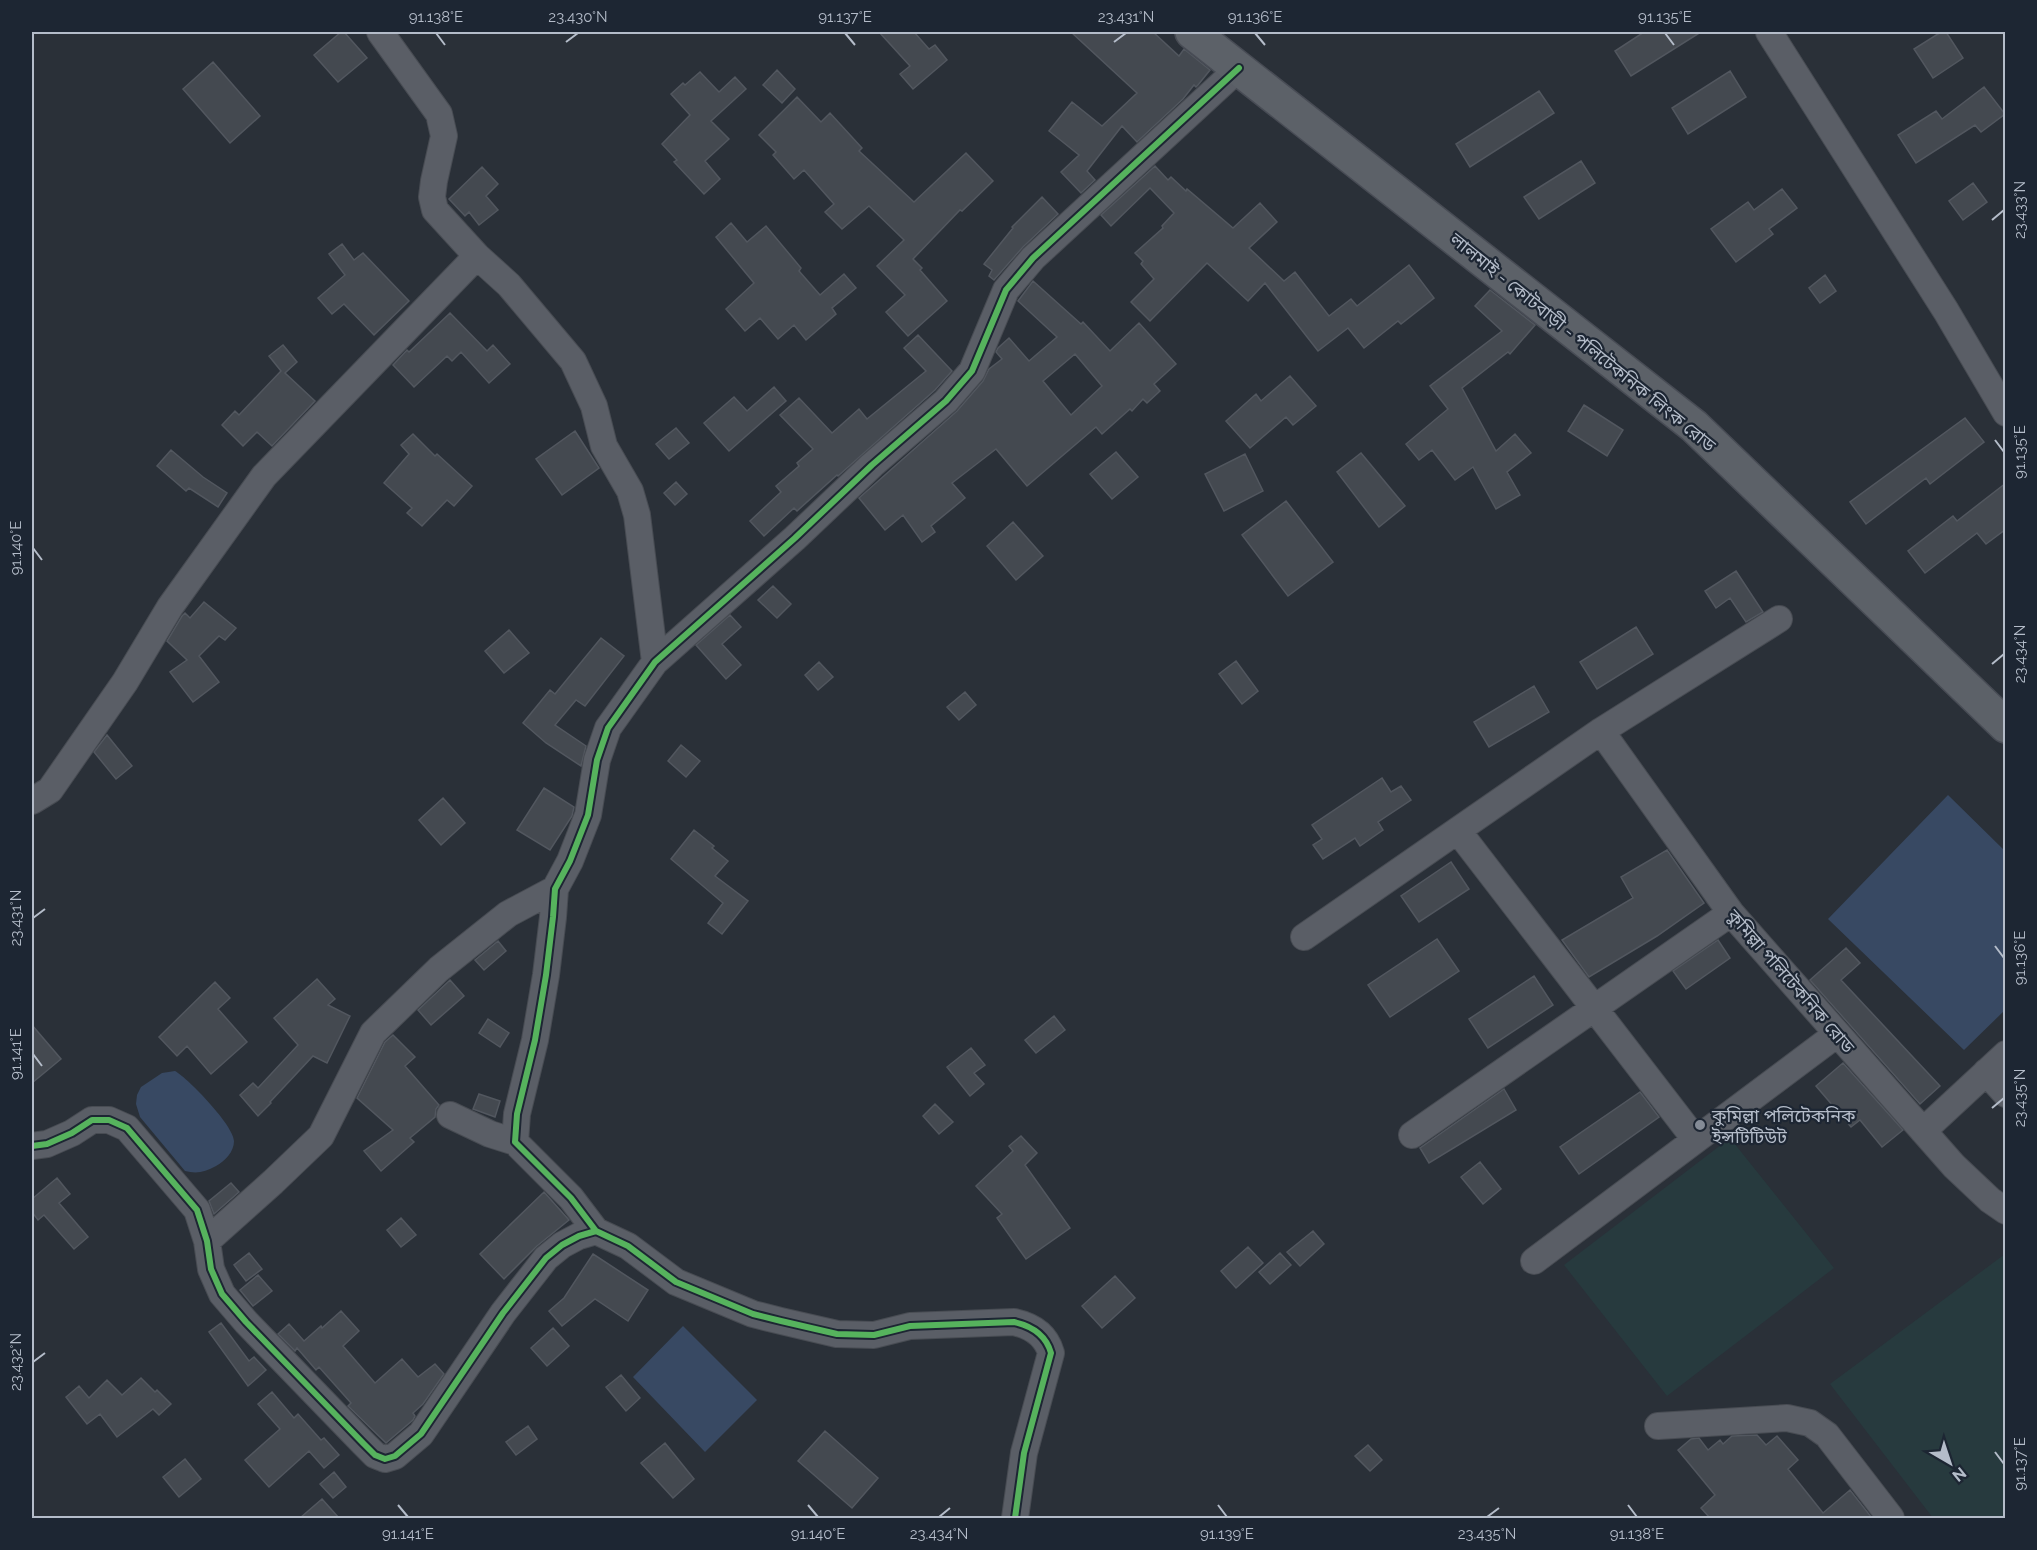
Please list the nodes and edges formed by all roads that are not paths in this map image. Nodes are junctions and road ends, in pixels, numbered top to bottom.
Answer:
1 (380, 32) edge
2 (1192, 32) edge
3 (1768, 32) edge
4 (1239, 68) junction
5 (477, 256) junction
6 (2006, 413) edge
7 (1779, 619) dead end
8 (656, 662) junction
9 (2006, 726) edge
10 (1601, 731) junction
11 (32, 801) edge
12 (1458, 831) junction
13 (555, 889) junction
14 (1731, 913) junction
15 (1304, 938) dead end
16 (1837, 1034) junction
17 (2006, 1054) edge
18 (1986, 1072) junction
19 (2006, 1094) edge
20 (450, 1114) dead end
21 (1923, 1131) junction
22 (1412, 1134) dead end
23 (1695, 1139) junction
24 (515, 1142) junction
25 (32, 1146) edge
26 (2006, 1211) edge
27 (596, 1231) junction
28 (207, 1241) junction
29 (1534, 1261) dead end
30 (1658, 1426) dead end
31 (1015, 1518) edge
32 (1891, 1518) edge

1 - 5 street
2 - 4 main road, লালমাই - কোটবাড়ী - পলিটেকনিক লিংক রোড
3 - 6 street
4 - 8 street
4 - 9 main road, লালমাই - কোটবাড়ী - পলিটেকনিক লিংক রোড
5 - 8 street
5 - 11 street
7 - 10 street
8 - 13 street
10 - 12 street
10 - 14 street, কুমিল্লা পলিটেকনিক রোড
12 - 15 street
12 - 23 street
13 - 24 street
13 - 28 street
14 - 16 street, কুমিল্লা পলিটেকনিক রোড
14 - 22 street
16 - 21 street, কুমিল্লা পলিটেকনিক রোড
16 - 23 street
17 - 18 street
18 - 19 street
18 - 21 street
20 - 24 street
21 - 26 street, কুমিল্লা পলিটেকনিক রোড
23 - 29 street
24 - 27 street
25 - 28 street
27 - 28 street
27 - 31 street
30 - 32 street

